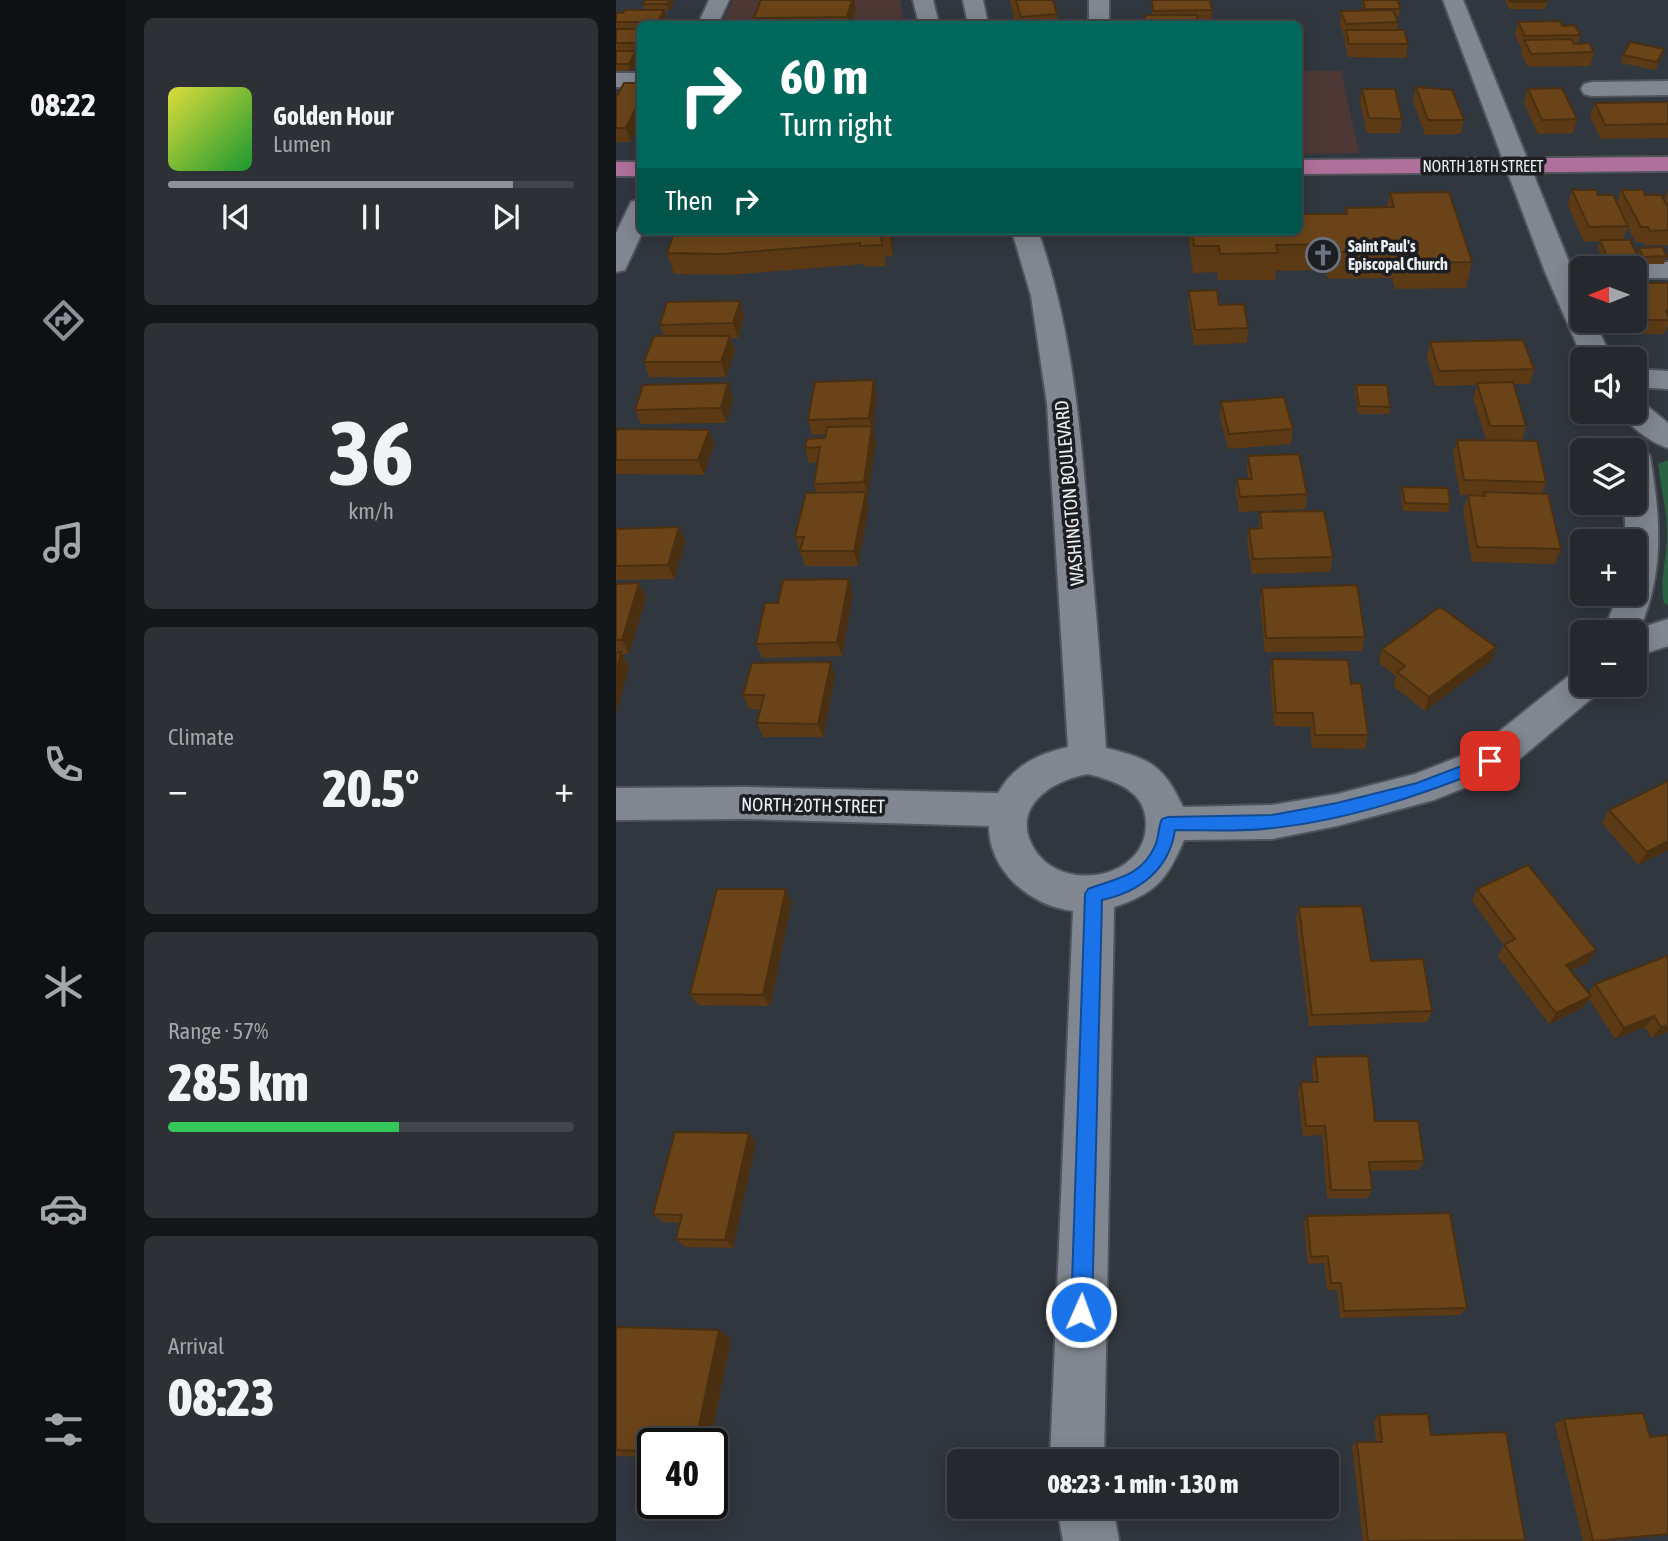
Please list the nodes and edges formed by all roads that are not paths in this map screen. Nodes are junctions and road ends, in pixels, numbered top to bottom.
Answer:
1 (719, 0) edge
2 (923, 0) edge
3 (973, 0) edge
4 (1099, 0) edge
5 (1453, 0) edge
6 (709, 21) edge
7 (928, 21) edge
8 (977, 21) edge
9 (1099, 21) edge
10 (616, 80) edge
11 (637, 80) edge
12 (1668, 88) edge
13 (1592, 89) dead end
14 (1668, 164) edge
15 (1517, 165) junction
16 (1302, 167) edge
17 (616, 169) edge
18 (637, 169) edge
19 (637, 214) edge
20 (1026, 235) edge
21 (616, 264) edge
22 (1647, 270) edge
23 (1668, 270) edge
24 (1570, 271) edge
25 (1647, 379) edge
26 (1668, 380) edge
27 (1647, 421) edge
28 (1668, 438) edge
29 (1640, 515) edge
30 (1627, 620) edge
31 (1668, 632) edge
32 (1647, 639) edge
33 (1570, 695) edge
34 (1088, 759) junction
35 (745, 803) junction
36 (616, 804) edge
37 (1010, 810) junction
38 (616, 817) edge
39 (1168, 824) junction
40 (1094, 894) junction
41 (1077, 1449) edge
42 (1076, 1519) edge
43 (1087, 1519) edge
44 (1076, 1541) edge
45 (1091, 1541) edge

1 - 6 street
2 - 7 street
3 - 8 street
4 - 9 street
5 - 15 street
10 - 11 street
12 - 13 street
14 - 15 main road, NORTH 18TH STREET
15 - 16 main road, NORTH 18TH STREET
15 - 24 street
17 - 18 main road
19 - 21 street
20 - 34 street, WASHINGTON BOULEVARD
22 - 23 street
25 - 26 street
27 - 28 street
29 - 30 street
31 - 32 street
33 - 39 street
34 - 37 street
34 - 39 street
35 - 36 street, NORTH 20TH STREET
35 - 37 street, NORTH 20TH STREET
35 - 38 street
37 - 40 street
39 - 40 street
40 - 41 street
42 - 44 street
43 - 45 street

